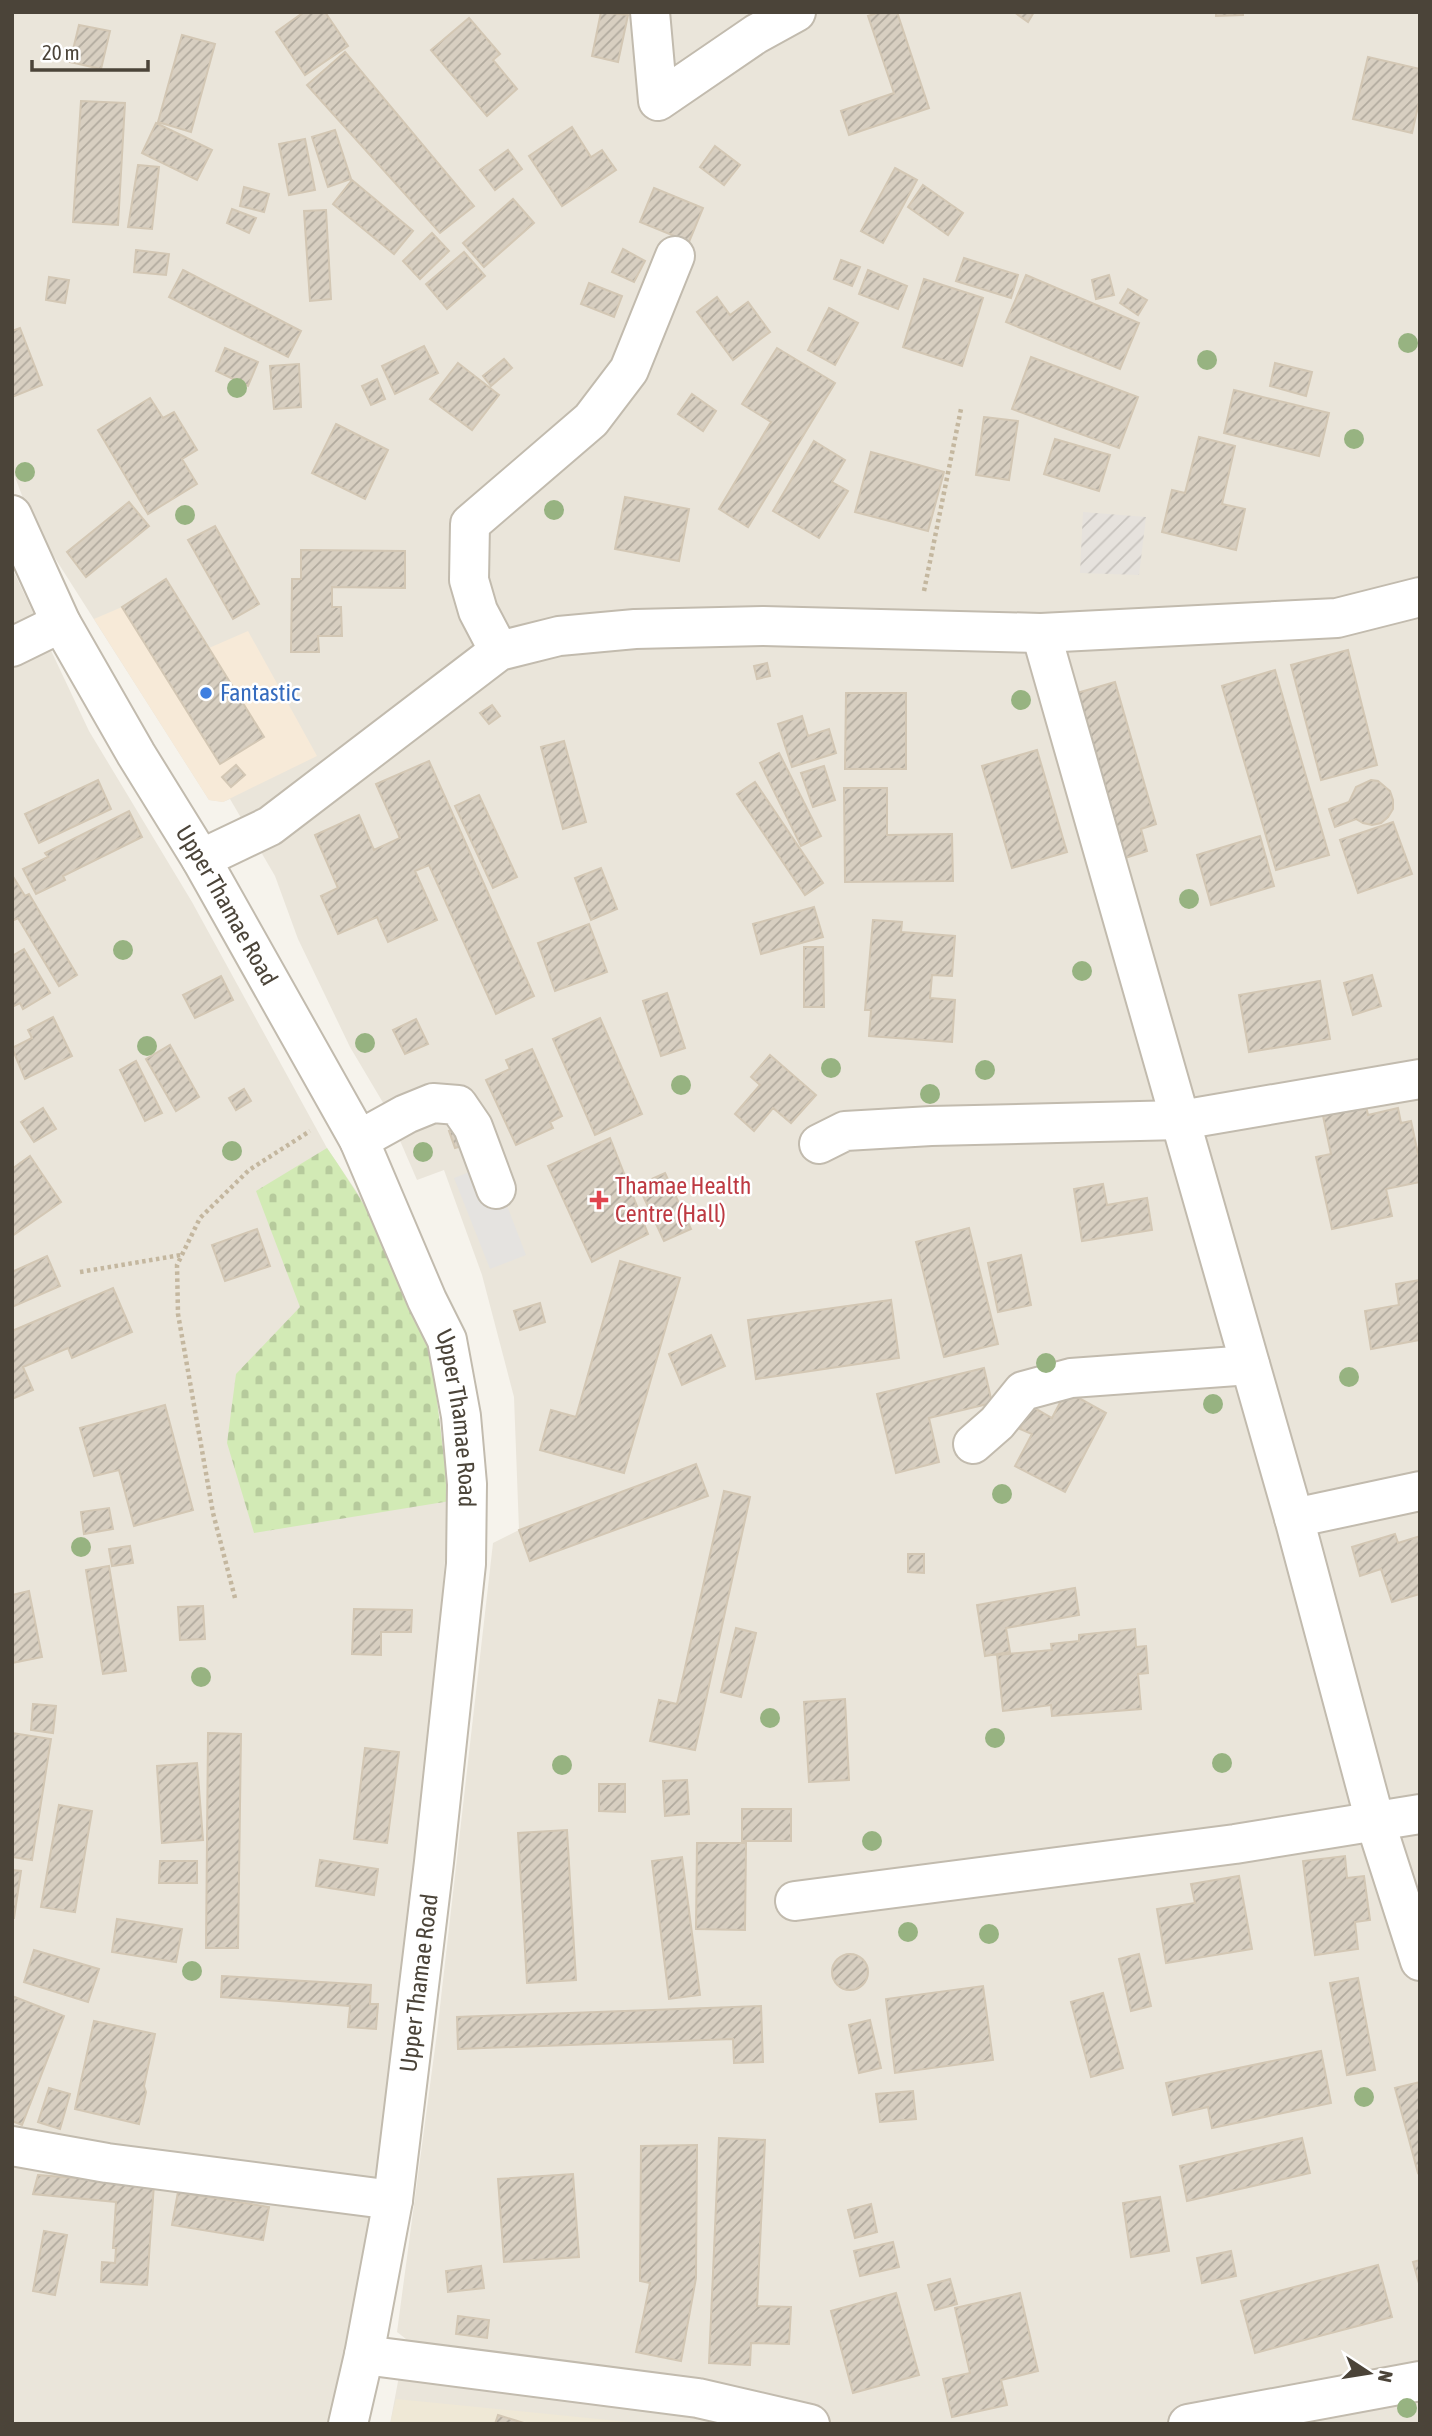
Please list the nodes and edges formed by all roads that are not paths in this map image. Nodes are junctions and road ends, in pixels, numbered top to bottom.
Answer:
1 (650, 12) edge
2 (796, 12) edge
3 (675, 256) dead end
4 (12, 514) edge
5 (1420, 597) edge
6 (61, 623) junction
7 (1041, 633) junction
8 (12, 648) edge
9 (499, 651) junction
10 (201, 859) junction
11 (1420, 1079) edge
12 (1181, 1120) junction
13 (351, 1125) junction
14 (819, 1144) dead end
15 (496, 1189) dead end
16 (1250, 1365) junction
17 (974, 1444) dead end
18 (1420, 1491) edge
19 (1294, 1518) junction
20 (1420, 1814) edge
21 (1375, 1821) junction
22 (795, 1901) dead end
23 (1420, 1961) edge
24 (12, 2146) edge
25 (393, 2200) junction
26 (364, 2355) junction
27 (1420, 2381) edge
28 (348, 2424) edge
29 (810, 2424) edge
30 (1188, 2424) edge

1 - 2 street
3 - 9 street
4 - 6 street, Upper Thamae Road
5 - 7 street
6 - 8 street
6 - 10 street, Upper Thamae Road
7 - 9 street
7 - 12 street
9 - 10 street
10 - 13 street, Upper Thamae Road
11 - 12 street
12 - 14 street
12 - 16 street
13 - 15 street
13 - 25 street, Upper Thamae Road
16 - 17 street
16 - 19 street
18 - 19 street
19 - 21 street
20 - 21 street
21 - 22 street
21 - 23 street
24 - 25 street
25 - 26 street, Upper Thamae Road
26 - 28 street, Upper Thamae Road
26 - 29 street
27 - 30 street

